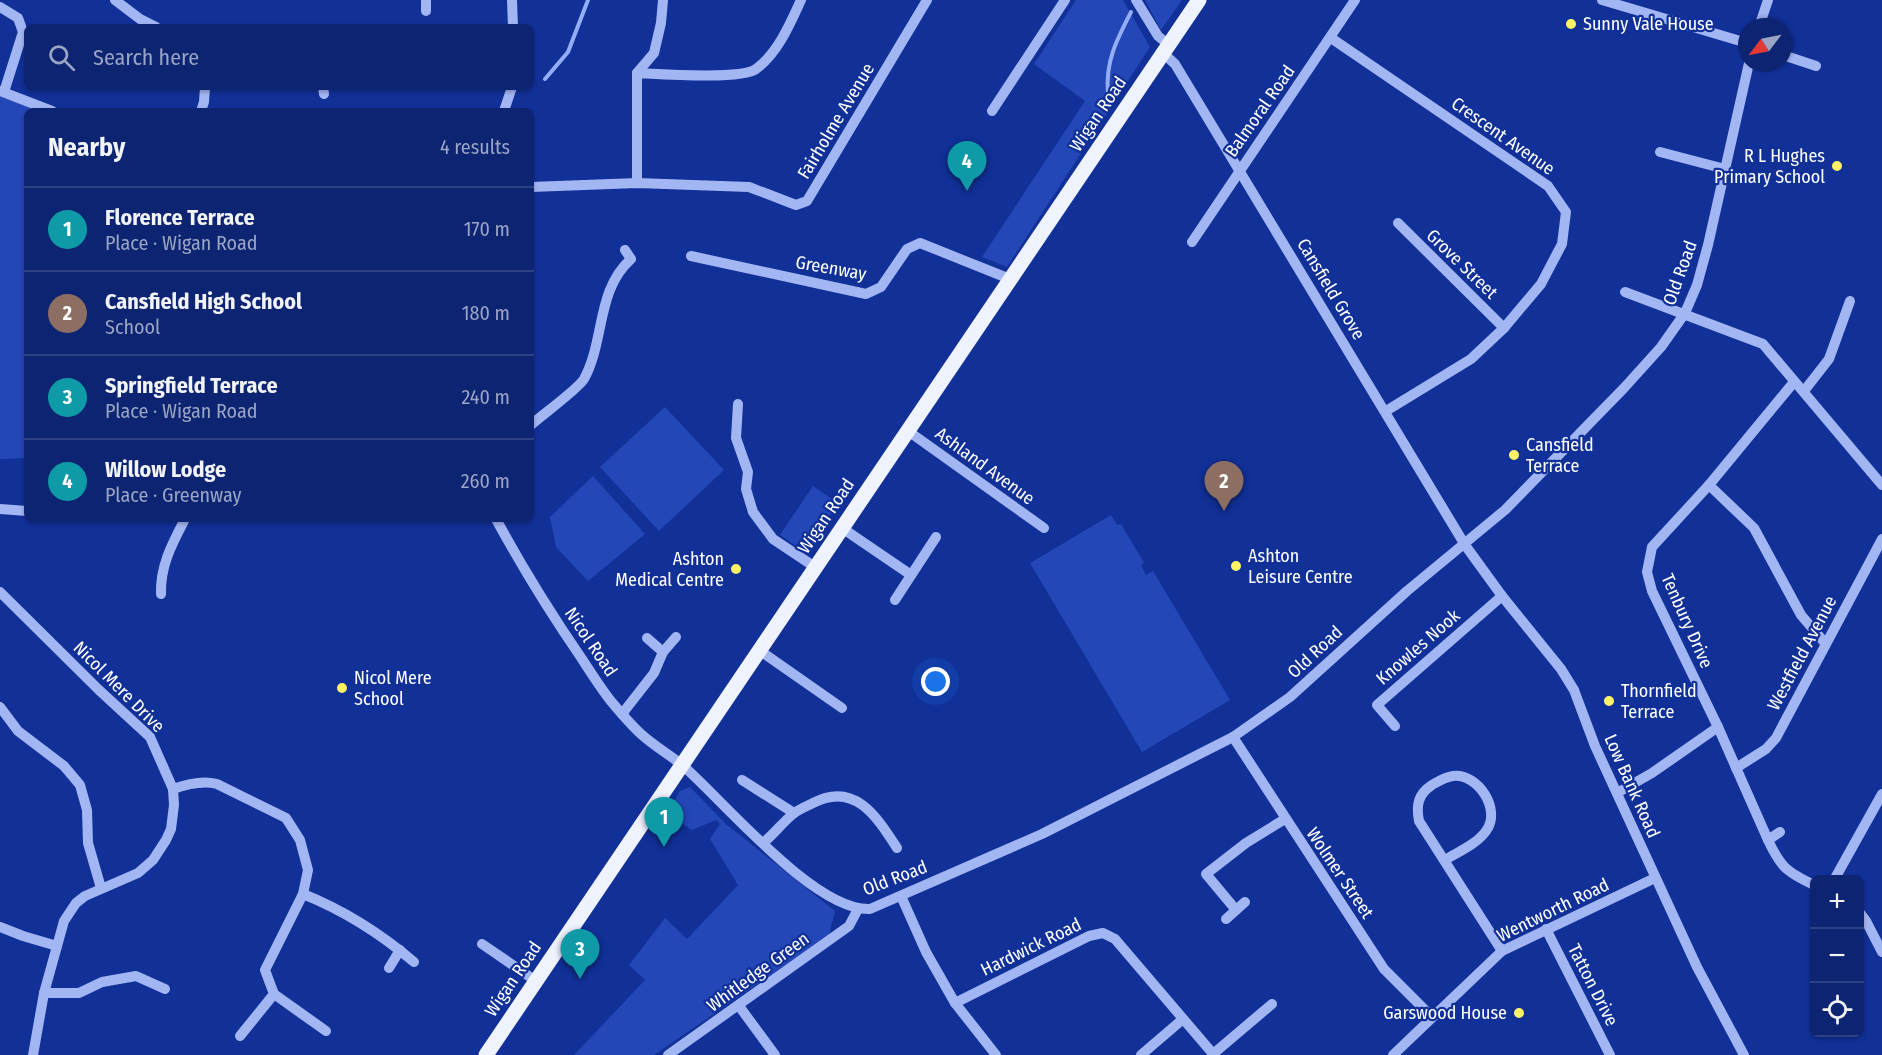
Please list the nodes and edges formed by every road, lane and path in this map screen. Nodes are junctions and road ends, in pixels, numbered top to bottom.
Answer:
1 (115, 0) edge
2 (512, 0) edge
3 (663, 0) edge
4 (801, 0) edge
5 (927, 0) edge
6 (1065, 0) edge
7 (1136, 0) edge
8 (1199, 0) edge
9 (1355, 0) edge
10 (1602, 0) edge
11 (1768, 0) edge
12 (0, 7) edge
13 (1763, 18) edge
14 (150, 24) edge
15 (513, 24) edge
16 (1331, 38) junction
17 (1738, 41) edge
18 (1166, 49) junction
19 (1792, 58) edge
20 (1816, 66) dead end
21 (1747, 72) edge
22 (637, 73) junction
23 (205, 90) edge
24 (511, 90) edge
25 (2, 91) edge
26 (44, 108) edge
27 (202, 108) edge
28 (505, 108) edge
29 (992, 111) dead end
30 (1660, 152) dead end
31 (1725, 169) junction
32 (1239, 170) junction
33 (637, 183) junction
34 (534, 187) edge
35 (1398, 224) dead end
36 (1192, 242) dead end
37 (625, 250) dead end
38 (691, 256) dead end
39 (1011, 279) junction
40 (1625, 292) dead end
41 (1850, 301) dead end
42 (1685, 313) junction
43 (1504, 328) junction
44 (1794, 382) junction
45 (1804, 392) junction
46 (738, 404) dead end
47 (1386, 411) junction
48 (534, 422) edge
49 (908, 431) junction
50 (1709, 485) junction
51 (1882, 485) edge
52 (0, 509) edge
53 (24, 511) edge
54 (181, 522) edge
55 (498, 522) edge
56 (842, 528) junction
57 (1044, 528) dead end
58 (936, 537) dead end
59 (1882, 539) edge
60 (1465, 545) junction
61 (815, 567) junction
62 (911, 575) junction
63 (0, 592) edge
64 (162, 594) dead end
65 (1502, 596) junction
66 (895, 600) dead end
67 (676, 636) dead end
68 (647, 638) dead end
69 (1825, 643) junction
70 (759, 650) junction
71 (663, 652) junction
72 (0, 707) edge
73 (842, 708) dead end
74 (622, 714) junction
75 (1395, 726) dead end
76 (1718, 727) junction
77 (1233, 737) junction
78 (681, 764) junction
79 (1736, 768) junction
80 (742, 780) dead end
81 (173, 789) junction
82 (1617, 793) junction
83 (1882, 794) edge
84 (794, 813) junction
85 (1285, 819) junction
86 (1780, 832) dead end
87 (1768, 840) junction
88 (763, 843) junction
89 (897, 848) dead end
90 (1445, 860) junction
91 (1836, 875) edge
92 (1655, 878) junction
93 (1810, 882) edge
94 (101, 888) junction
95 (303, 894) junction
96 (901, 896) junction
97 (1245, 902) dead end
98 (858, 909) junction
99 (1236, 910) junction
100 (1864, 918) edge
101 (1226, 919) dead end
102 (0, 927) edge
103 (1546, 929) junction
104 (482, 944) dead end
105 (57, 946) junction
106 (400, 950) junction
107 (1502, 951) junction
108 (1882, 952) edge
109 (414, 962) dead end
110 (389, 968) dead end
111 (536, 981) junction
112 (165, 989) dead end
113 (44, 993) junction
114 (274, 994) junction
115 (955, 1003) junction
116 (1272, 1004) dead end
117 (739, 1006) junction
118 (1432, 1017) junction
119 (1183, 1019) junction
120 (326, 1031) dead end
121 (240, 1036) dead end
122 (1214, 1054) edge
123 (33, 1055) edge
124 (486, 1055) edge
125 (668, 1055) edge
126 (775, 1055) edge
127 (996, 1055) edge
128 (1141, 1055) edge
129 (1393, 1055) edge
130 (1610, 1055) edge
131 (1744, 1055) edge

1 - 14 street
2 - 15 street
3 - 22 street
4 - 22 street
5 - 33 street, Fairholme Avenue
6 - 29 street
7 - 18 street, Cansfield Grove
8 - 18 main road, Wigan Road
9 - 16 street, Balmoral Road
10 - 17 street
11 - 13 street
12 - 25 street
16 - 32 street, Balmoral Road
16 - 43 street, Crescent Avenue
18 - 32 street, Cansfield Grove
18 - 39 main road, Wigan Road
19 - 20 street
21 - 31 street, Old Road
22 - 33 street
23 - 27 street
24 - 28 street
25 - 26 street
30 - 31 street
31 - 42 street, Old Road
32 - 36 street, Balmoral Road
32 - 47 street, Cansfield Grove
33 - 34 street, Fairholme Avenue
35 - 43 street, Grove Street
37 - 48 street
38 - 39 street, Greenway
39 - 49 main road, Wigan Road
40 - 42 street
41 - 45 street
42 - 44 street
42 - 60 street, Old Road
43 - 47 street, Crescent Avenue
44 - 45 street
44 - 50 street, Tenbury Drive
45 - 51 street
46 - 61 street
47 - 60 street, Cansfield Grove
49 - 56 main road, Wigan Road
49 - 57 street, Ashland Avenue
50 - 69 street
50 - 76 street, Tenbury Drive
52 - 53 street
54 - 64 street
55 - 74 street, Nicol Road
56 - 61 main road, Wigan Road
56 - 62 street
58 - 62 street
59 - 69 street, Westfield Avenue
60 - 65 street, Low Bank Road
60 - 77 street, Old Road
61 - 70 main road, Wigan Road
62 - 66 street
63 - 81 street, Nicol Mere Drive
65 - 75 street, Knowles Nook
65 - 82 street, Low Bank Road
67 - 71 street
68 - 71 street
69 - 79 street, Westfield Avenue
70 - 73 street
70 - 78 main road, Wigan Road
71 - 74 street
72 - 94 street
74 - 78 street, Nicol Road
76 - 79 street, Tenbury Drive
76 - 82 street
77 - 85 street, Wolmer Street
77 - 96 street, Old Road
78 - 88 street, Old Road
78 - 111 main road, Wigan Road
79 - 87 street, Tenbury Drive
80 - 84 street
81 - 94 street, Nicol Mere Drive
81 - 95 street
82 - 92 street, Low Bank Road
83 - 91 street
84 - 88 street
84 - 89 street
85 - 99 street
85 - 118 street, Wolmer Street
86 - 87 street
87 - 93 street, Tenbury Drive
88 - 98 street, Old Road
90 - 90 street
90 - 107 street
92 - 103 street, Wentworth Road
92 - 131 street, Low Bank Road
94 - 105 street, Nicol Mere Drive
95 - 106 street
95 - 114 street
96 - 98 street, Old Road
96 - 115 street
97 - 99 street
98 - 117 street, Whitledge Green
99 - 101 street
100 - 108 street
102 - 105 street
103 - 107 street, Wentworth Road
103 - 130 street, Tatton Drive
104 - 111 street
105 - 113 street, Nicol Mere Drive
106 - 109 street
106 - 110 street
107 - 118 street, Wentworth Road
111 - 124 main road, Wigan Road
112 - 113 street
113 - 123 street, Nicol Mere Drive
114 - 120 street
114 - 121 street
115 - 119 street, Hardwick Road
115 - 127 street
116 - 122 street
117 - 125 street, Whitledge Green
117 - 126 street
118 - 129 street, Wentworth Road
119 - 122 street, Hardwick Road
119 - 128 street

